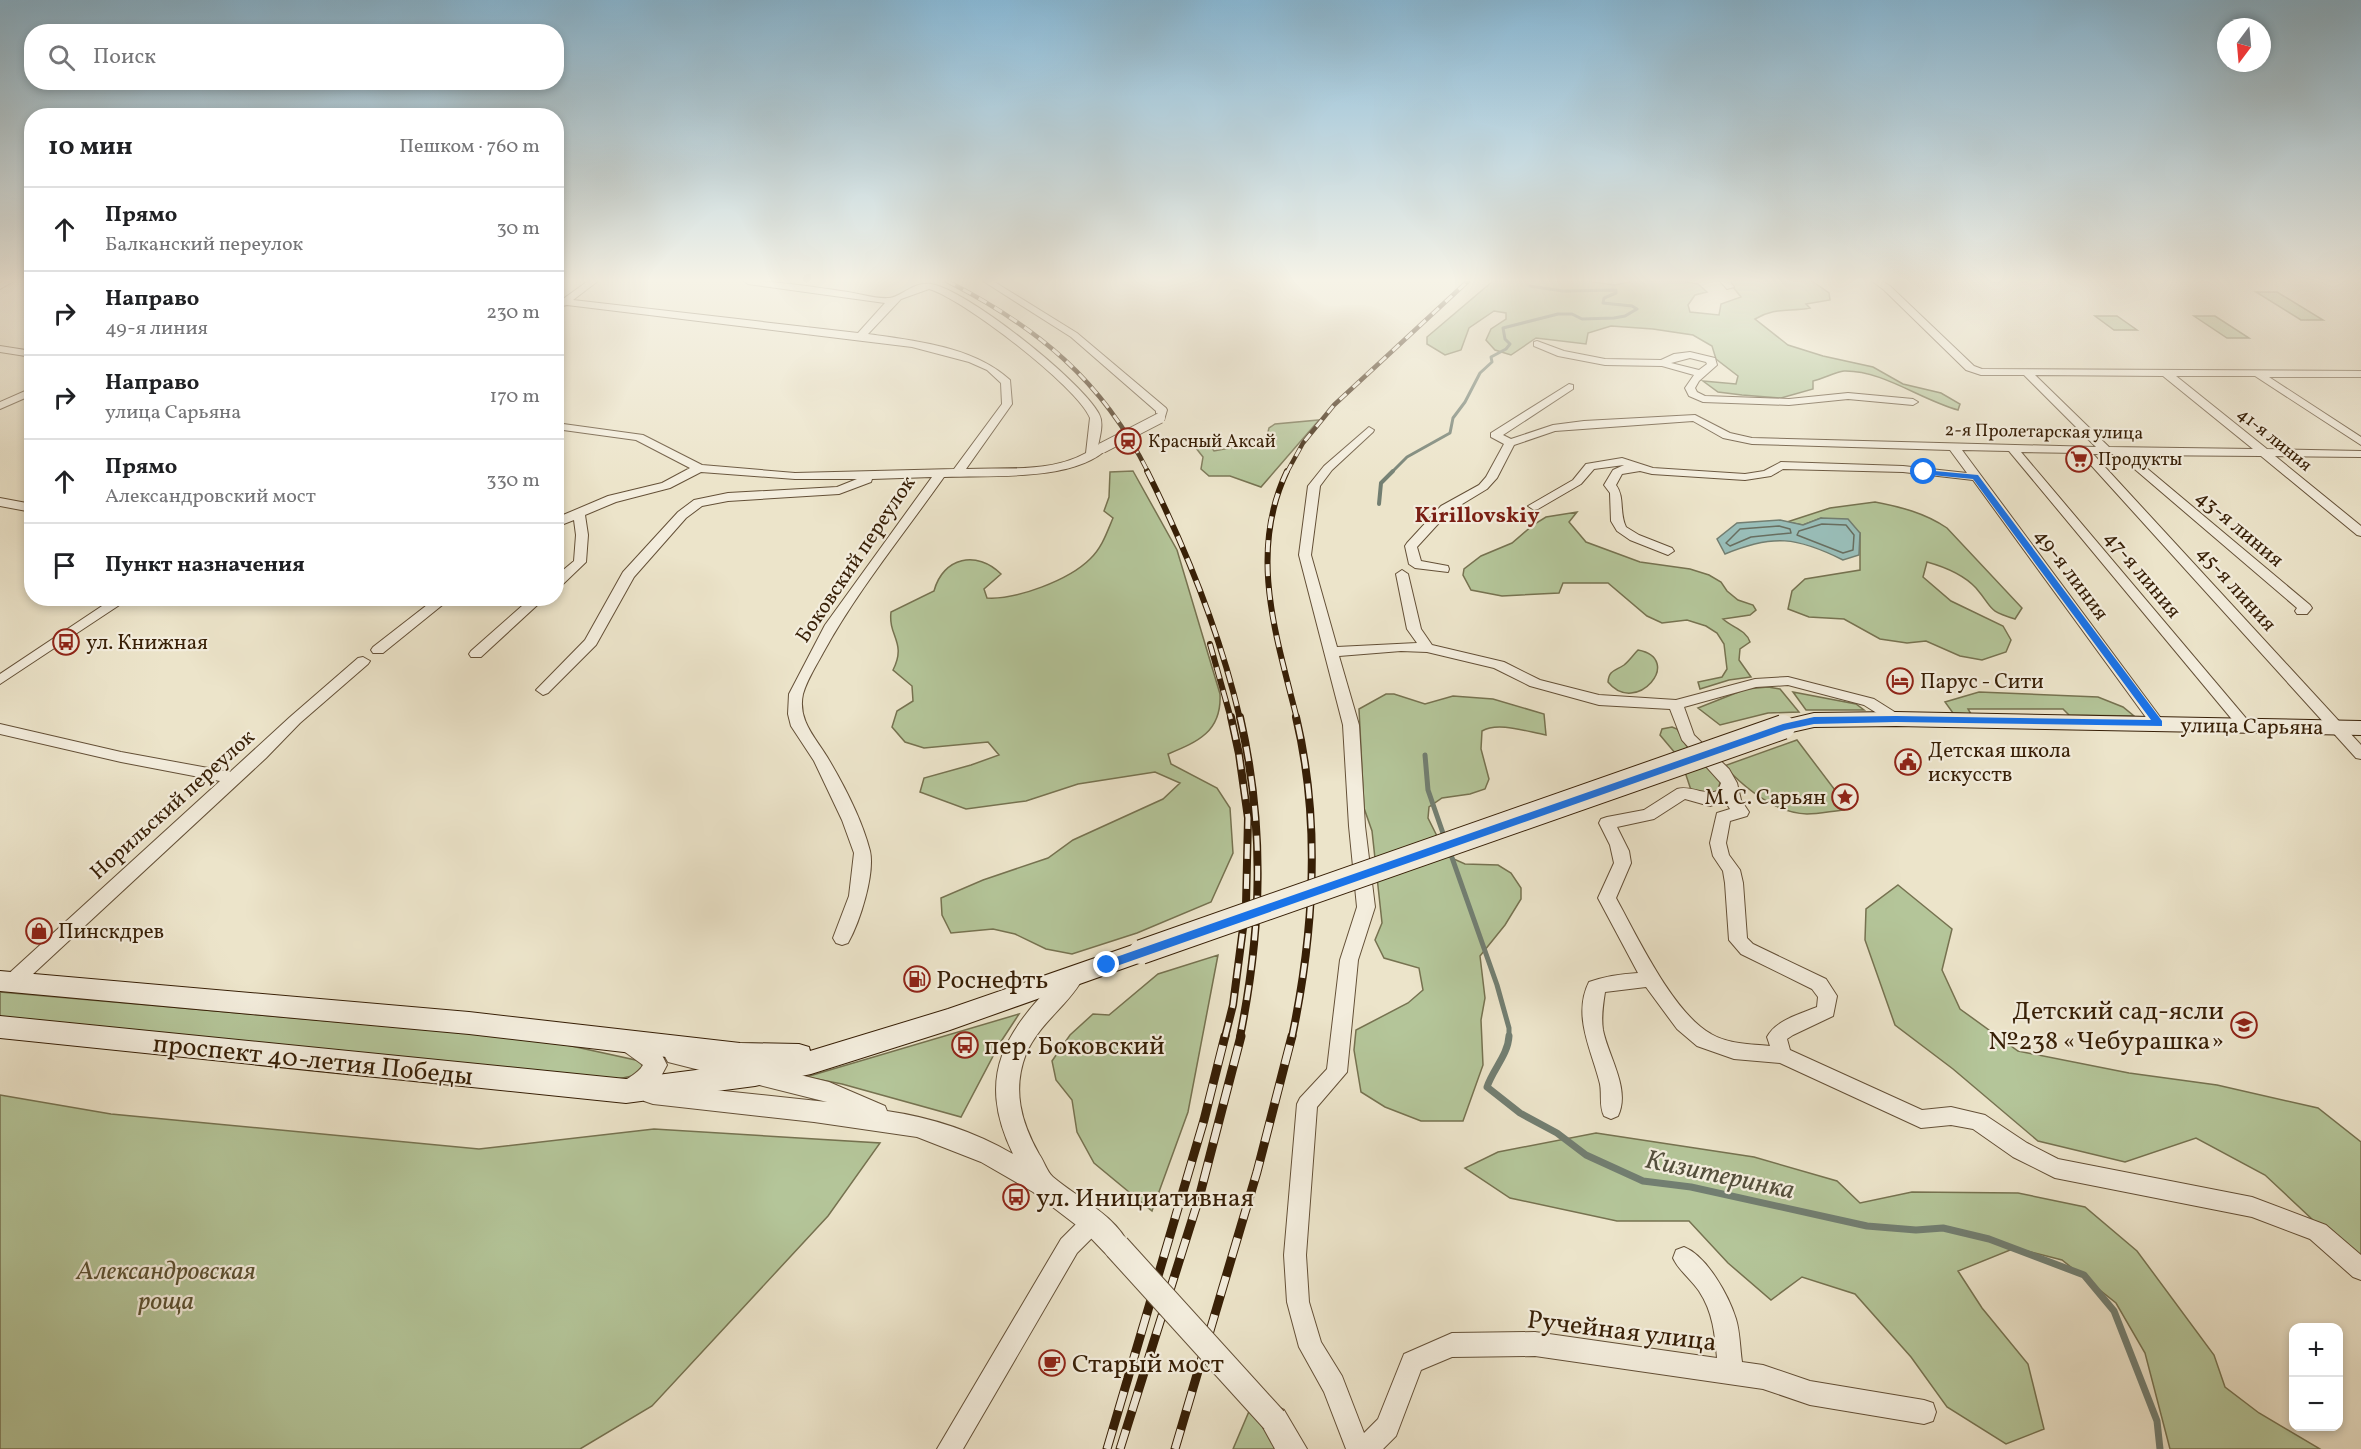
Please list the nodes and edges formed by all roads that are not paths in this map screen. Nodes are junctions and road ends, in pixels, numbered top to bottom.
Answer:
1 (0, 349) edge
2 (931, 349) edge
3 (1027, 349) edge
4 (1090, 349) edge
5 (1549, 349) edge
6 (1950, 349) edge
7 (24, 353) edge
8 (1662, 363) junction
9 (2027, 373) junction
10 (1701, 374) junction
11 (2167, 374) junction
12 (2257, 374) junction
13 (2361, 374) edge
14 (1569, 387) dead end
15 (24, 395) edge
16 (1703, 399) junction
17 (1913, 402) dead end
18 (0, 406) edge
19 (1695, 418) junction
20 (564, 427) edge
21 (1369, 430) dead end
22 (2361, 442) edge
23 (1510, 443) junction
24 (1954, 447) junction
25 (2012, 448) junction
26 (2083, 450) junction
27 (2105, 450) junction
28 (1097, 451) junction
29 (2120, 451) junction
30 (2262, 453) junction
31 (2361, 454) edge
32 (699, 468) junction
33 (959, 471) junction
34 (1652, 471) junction
35 (941, 472) junction
36 (875, 476) junction
37 (1976, 477) junction
38 (0, 502) edge
39 (24, 506) edge
40 (1534, 506) dead end
41 (579, 515) junction
42 (564, 520) edge
43 (2361, 532) edge
44 (1668, 551) dead end
45 (1443, 569) dead end
46 (1402, 574) dead end
47 (564, 577) edge
48 (112, 606) edge
49 (435, 606) edge
50 (530, 606) edge
51 (2302, 611) dead end
52 (1427, 648) junction
53 (378, 650) dead end
54 (1332, 652) junction
55 (476, 654) dead end
56 (363, 661) dead end
57 (0, 680) edge
58 (543, 690) dead end
59 (1677, 705) junction
60 (1896, 719) junction
61 (2158, 724) junction
62 (2245, 726) junction
63 (2335, 727) junction
64 (2361, 728) edge
65 (0, 729) edge
66 (2361, 754) edge
67 (232, 778) junction
68 (1729, 783) junction
69 (842, 938) dead end
70 (1072, 978) junction
71 (1651, 979) junction
72 (6, 982) edge
73 (0, 1027) edge
74 (621, 1042) junction
75 (833, 1055) junction
76 (1782, 1055) junction
77 (755, 1074) junction
78 (626, 1091) junction
79 (1611, 1110) dead end
80 (891, 1122) junction
81 (1042, 1184) junction
82 (1093, 1222) junction
83 (1684, 1258) dead end
84 (2361, 1269) edge
85 (1731, 1373) junction
86 (1924, 1412) dead end
87 (949, 1449) edge
88 (1292, 1449) edge
89 (1358, 1449) edge
90 (1366, 1449) edge

1 - 7 street
2 - 33 street
3 - 28 street
4 - 28 street, bridge
5 - 8 street
6 - 9 street
8 - 10 street
8 - 10 street
9 - 11 street
9 - 27 street
10 - 16 street
11 - 12 street
11 - 30 street, 41-я линия
12 - 13 street
12 - 22 street
14 - 23 street
15 - 18 street
16 - 17 street
16 - 19 street
19 - 23 street
19 - 24 street, 2-я Пролетарская улица
20 - 32 street
21 - 54 street
23 - 45 street
24 - 25 street, 2-я Пролетарская улица
24 - 37 street, 49-я линия
25 - 26 street, 2-я Пролетарская улица
25 - 62 street, 47-я линия
26 - 27 street, 2-я Пролетарская улица
26 - 63 street, 45-я линия
27 - 29 street, 2-я Пролетарская улица
28 - 33 street
29 - 30 street, 2-я Пролетарская улица
29 - 51 street, 43-я линия
30 - 31 street, 2-я Пролетарская улица
30 - 43 street, 41-я линия
32 - 36 street
32 - 41 street
33 - 35 street
34 - 37 street
34 - 40 street
34 - 44 street
35 - 36 street
35 - 69 street, Боковский переулок
36 - 58 street
37 - 61 street, 49-я линия
38 - 39 street
41 - 42 street
41 - 47 street
46 - 52 street
48 - 57 street
49 - 53 street
50 - 55 street
52 - 54 street
52 - 59 street
54 - 89 street
56 - 67 street, Норильский переулок
59 - 60 street
59 - 68 street
60 - 61 main road, улица Сарьяна
60 - 70 main road, улица Сарьяна, bridge
61 - 62 main road, улица Сарьяна
62 - 63 main road, улица Сарьяна
63 - 64 main road, улица Сарьяна
63 - 66 street, 45-я линия
65 - 67 street
67 - 72 street, Норильский переулок
68 - 71 street
68 - 76 street
70 - 75 main road, улица Сарьяна
70 - 81 street
71 - 76 street
71 - 79 street
72 - 74 main road, проспект 40-летия Победы
73 - 78 main road, проспект 40-летия Победы
74 - 75 main road, проспект 40-летия Победы
74 - 77 street, проспект 40-летия Победы
74 - 78 street
75 - 77 main road, проспект 40-летия Победы
76 - 84 street
77 - 78 main road, проспект 40-летия Победы
77 - 80 street, проспект 40-летия Победы
78 - 80 street, проспект 40-летия Победы
80 - 81 street, проспект 40-летия Победы
81 - 82 street, проспект 40-летия Победы
82 - 87 street
82 - 88 street, проспект 40-летия Победы, bridge
83 - 85 street
85 - 86 street, Ручейная улица
85 - 90 street, Ручейная улица

